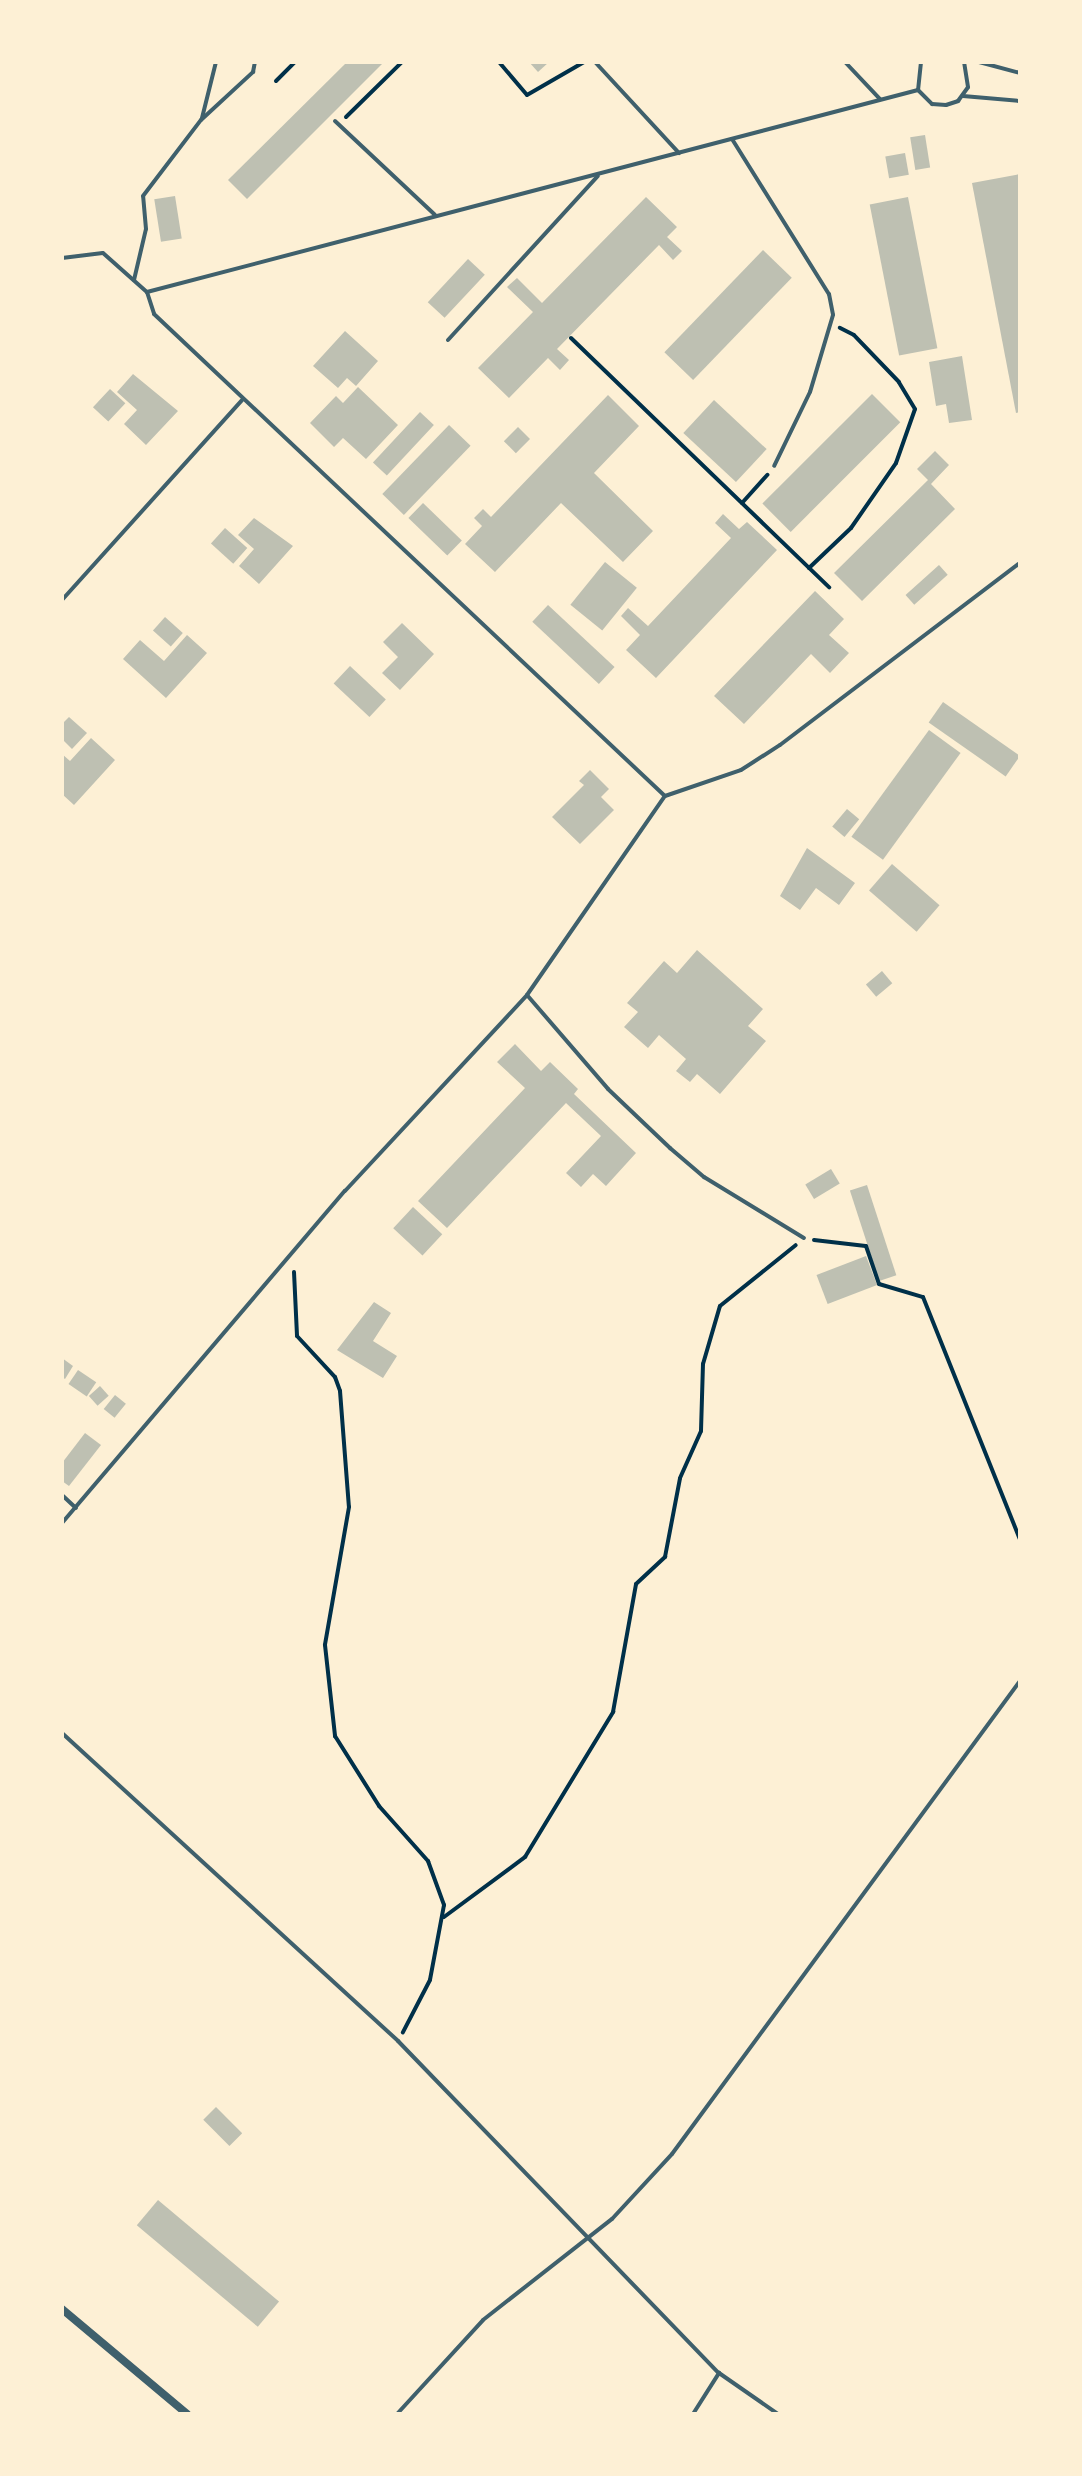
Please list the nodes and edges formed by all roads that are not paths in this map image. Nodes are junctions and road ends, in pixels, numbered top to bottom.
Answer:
1 (216, 62) edge
2 (255, 62) edge
3 (595, 62) edge
4 (845, 62) edge
5 (921, 62) edge
6 (964, 62) edge
7 (982, 62) edge
8 (1020, 73) edge
9 (918, 90) junction
10 (963, 96) junction
11 (880, 99) junction
12 (1020, 101) edge
13 (201, 120) junction
14 (336, 123) road end
15 (732, 139) junction
16 (679, 153) junction
17 (599, 174) junction
18 (435, 215) junction
19 (62, 258) edge
20 (134, 280) junction
21 (147, 292) junction
22 (448, 340) dead end
23 (242, 400) junction
24 (774, 466) road end
25 (1020, 563) edge
26 (62, 600) edge
27 (665, 796) junction
28 (527, 995) junction
29 (804, 1238) road end
30 (62, 1495) edge
31 (76, 1508) junction
32 (62, 1523) edge
33 (1020, 1681) edge
34 (62, 1733) edge
35 (589, 2237) junction
36 (62, 2309) edge
37 (719, 2373) junction
38 (187, 2414) edge
39 (397, 2414) edge
40 (693, 2414) edge
41 (778, 2414) edge

1 - 13 lane
2 - 13 lane
3 - 16 lane
4 - 11 lane
5 - 9 lane
6 - 10 lane
7 - 8 lane
9 - 10 lane
9 - 11 lane
10 - 12 lane
11 - 15 lane
13 - 20 lane
14 - 18 lane
15 - 16 lane
15 - 24 lane
16 - 17 lane
17 - 18 lane
17 - 22 lane
18 - 21 lane
19 - 20 lane
20 - 21 lane
21 - 23 lane
23 - 26 lane
23 - 27 lane
25 - 27 lane
27 - 28 lane
28 - 29 lane
28 - 31 lane
30 - 31 lane
31 - 32 lane
33 - 35 lane
34 - 35 lane
35 - 37 lane
35 - 39 lane
36 - 38 street
37 - 40 lane
37 - 41 lane

